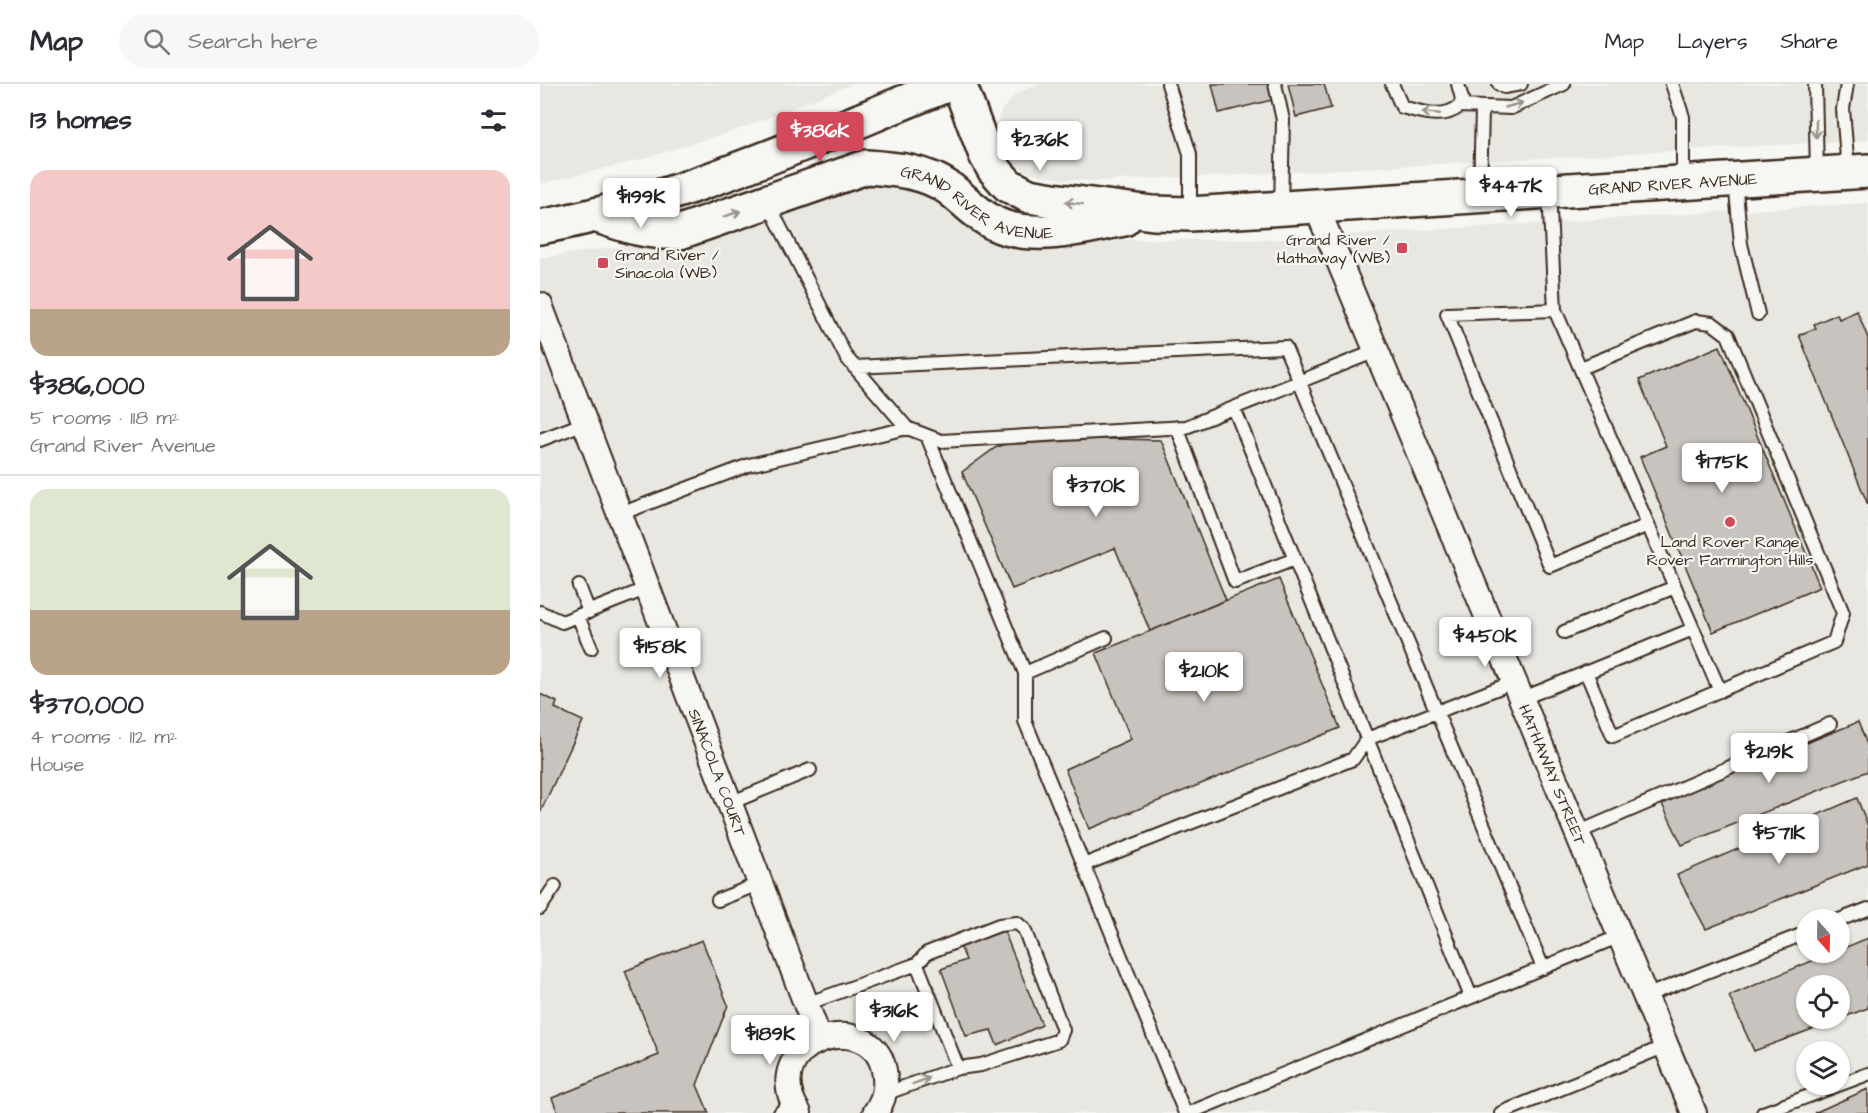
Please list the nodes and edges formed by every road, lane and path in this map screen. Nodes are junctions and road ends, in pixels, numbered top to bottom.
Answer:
1 (950, 84) edge
2 (959, 84) edge
3 (1168, 84) edge
4 (1275, 84) edge
5 (1392, 84) edge
6 (1458, 84) edge
7 (1499, 84) edge
8 (1521, 84) edge
9 (1564, 84) edge
10 (1672, 84) edge
11 (1815, 84) edge
12 (1847, 84) edge
13 (1460, 106) junction
14 (1482, 108) junction
15 (1844, 172) edge
16 (1735, 180) junction
17 (1683, 181) junction
18 (1549, 190) junction
19 (1480, 195) junction
20 (768, 202) junction
21 (1316, 206) junction
22 (1281, 208) junction
23 (1153, 213) junction
24 (1190, 214) junction
25 (595, 215) junction
26 (540, 227) edge
27 (540, 305) edge
28 (1555, 310) junction
29 (1758, 314) dead end
30 (1377, 351) junction
31 (854, 367) junction
32 (1581, 368) junction
33 (1299, 382) junction
34 (1234, 408) junction
35 (585, 423) junction
36 (907, 428) junction
37 (1178, 428) junction
38 (927, 436) junction
39 (540, 440) edge
40 (620, 514) junction
41 (1648, 525) junction
42 (1295, 560) junction
43 (579, 586) dead end
44 (1675, 587) junction
45 (648, 588) junction
46 (540, 612) edge
47 (584, 614) junction
48 (1693, 628) junction
49 (1564, 632) dead end
50 (1106, 638) dead end
51 (591, 648) dead end
52 (1586, 672) junction
53 (1025, 673) junction
54 (1517, 690) junction
55 (1720, 691) junction
56 (1437, 712) junction
57 (1830, 724) dead end
58 (1367, 739) junction
59 (810, 770) dead end
60 (730, 803) junction
61 (1577, 833) junction
62 (1086, 864) junction
63 (760, 883) junction
64 (555, 886) dead end
65 (718, 900) dead end
66 (540, 908) edge
67 (1868, 909) edge
68 (1850, 916) edge
69 (1620, 936) junction
70 (1796, 937) edge
71 (917, 964) junction
72 (1543, 968) junction
73 (1645, 996) junction
74 (1471, 997) junction
75 (806, 1004) junction
76 (819, 1038) junction
77 (1666, 1046) junction
78 (958, 1068) junction
79 (1868, 1074) edge
80 (880, 1104) edge
81 (790, 1109) edge
82 (1187, 1113) edge
83 (1501, 1113) edge
84 (1694, 1113) edge
85 (1763, 1113) edge

1 - 25 main road
23 -> 2 main road, GRAND RIVER AVENUE
3 - 24 lane
4 - 22 lane
13 -> 5 lane
6 - 13 lane
7 - 8 lane
14 -> 9 lane
10 - 17 lane
11 -> 15 lane
12 - 15 lane
13 - 14 lane
14 - 19 lane
15 - 16 main road, GRAND RIVER AVENUE
16 - 17 main road, GRAND RIVER AVENUE
16 - 29 lane
17 - 18 main road, GRAND RIVER AVENUE
18 - 19 main road, GRAND RIVER AVENUE
18 - 28 lane
19 - 21 main road, GRAND RIVER AVENUE
20 - 23 main road, GRAND RIVER AVENUE
25 -> 20 main road, GRAND RIVER AVENUE
20 - 31 lane
21 - 22 main road, GRAND RIVER AVENUE
21 - 30 street, HATHAWAY STREET
22 - 24 main road, GRAND RIVER AVENUE
23 - 24 main road, GRAND RIVER AVENUE
25 - 26 main road
27 - 35 street, SINACOLA COURT
28 - 32 lane
28 - 41 lane
30 - 33 lane
30 - 54 street, HATHAWAY STREET
31 - 33 lane
31 - 36 lane
32 - 41 lane
32 - 55 lane
33 - 34 lane
33 - 56 lane
34 - 37 lane
34 - 42 lane
35 - 39 lane
35 - 40 street, SINACOLA COURT
36 - 38 lane
36 - 40 lane
37 - 38 lane
37 - 42 lane
38 - 53 lane
40 - 45 street, SINACOLA COURT
41 - 44 lane
42 - 58 lane
43 - 47 lane
44 - 48 lane
44 - 49 lane
45 - 47 lane
45 - 60 street, SINACOLA COURT
46 - 47 lane
47 - 51 lane
48 - 52 lane
48 - 55 lane
50 - 53 lane
52 - 54 lane
52 - 55 lane
53 - 62 lane
54 - 56 lane
54 - 61 street, HATHAWAY STREET
56 - 58 lane
56 - 72 lane
57 - 61 lane
58 - 62 lane
58 - 74 lane
59 - 60 lane
60 - 63 street, SINACOLA COURT
61 - 69 street, HATHAWAY STREET
62 - 82 lane
63 - 65 lane
63 - 75 street, SINACOLA COURT
64 - 66 lane
67 - 68 lane
69 - 72 lane
69 - 73 street, HATHAWAY STREET
70 - 73 lane
71 - 75 lane
71 - 78 lane
71 - 78 lane
72 - 74 lane
73 - 77 street, HATHAWAY STREET
74 - 82 lane
75 - 76 street, SINACOLA COURT
76 - 80 street
76 - 81 street
77 - 83 lane
77 - 84 street, HATHAWAY STREET
80 -> 78 lane
79 - 85 lane

